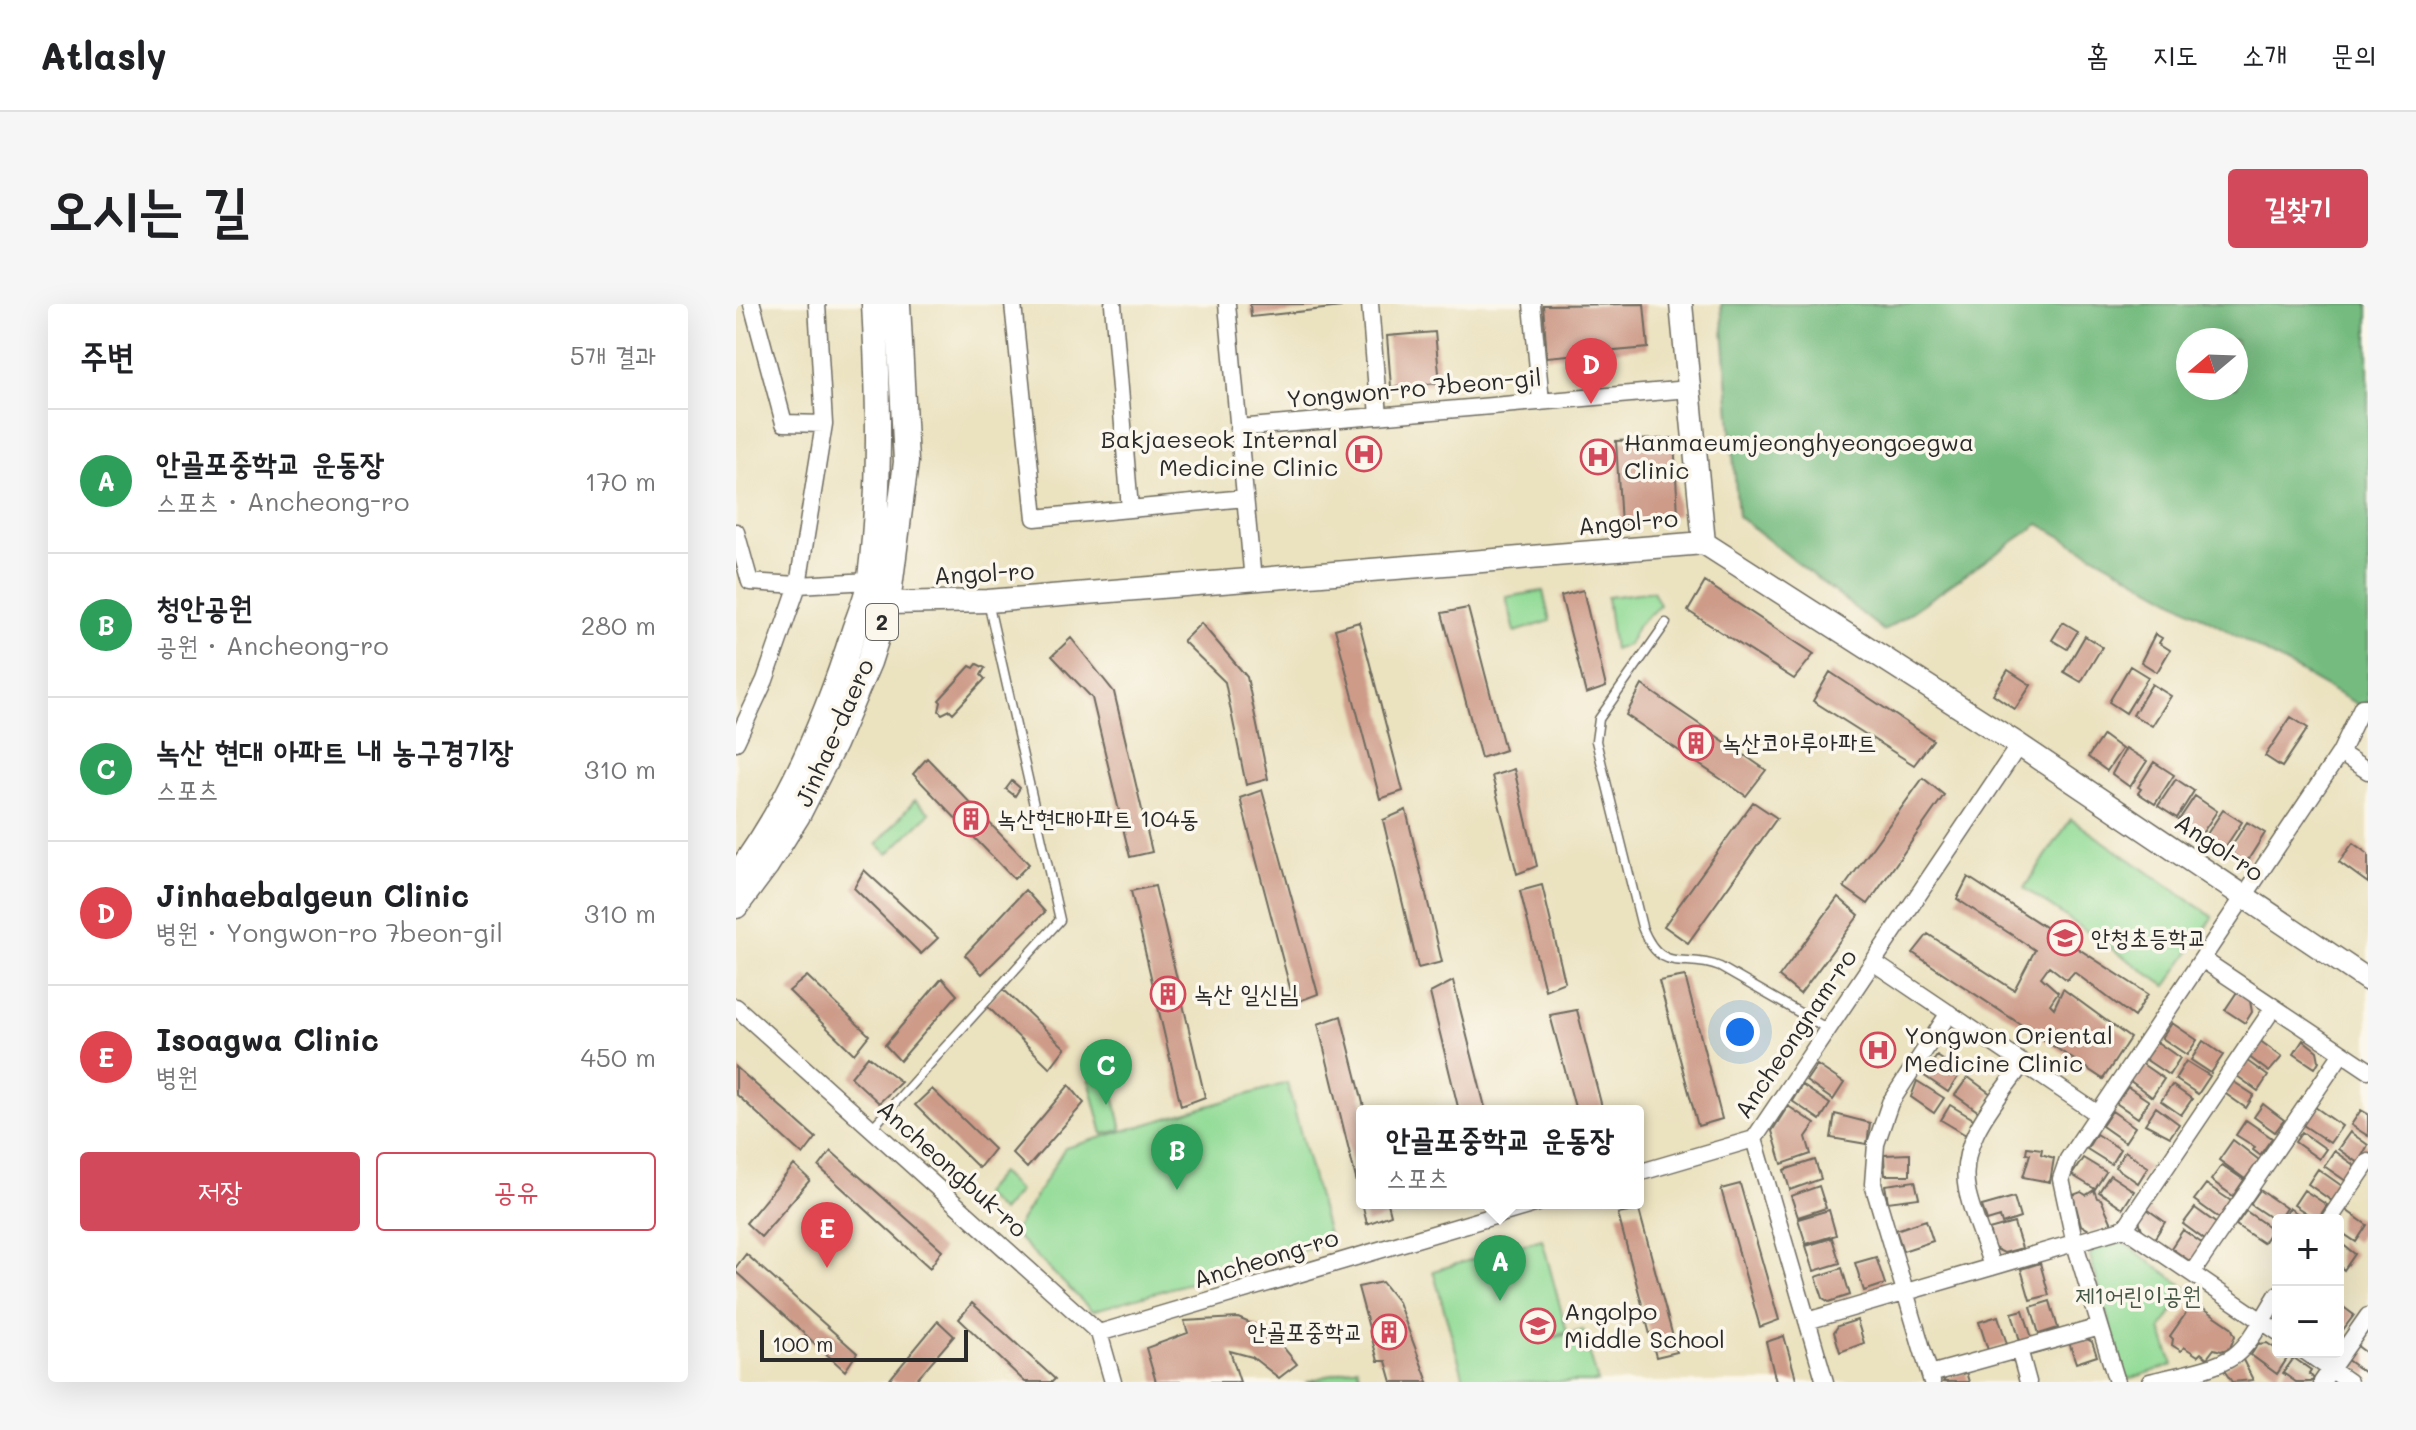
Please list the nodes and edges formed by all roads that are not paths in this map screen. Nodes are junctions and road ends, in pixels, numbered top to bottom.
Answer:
1 (752, 304) edge
2 (817, 304) edge
3 (874, 304) edge
4 (898, 304) edge
5 (1013, 304) edge
6 (1113, 304) edge
7 (1227, 304) edge
8 (1370, 304) edge
9 (1532, 304) edge
10 (1681, 304) edge
11 (1689, 389) junction
12 (1541, 402) junction
13 (1379, 416) junction
14 (824, 424) junction
15 (1238, 428) junction
16 (1245, 498) junction
17 (1130, 509) junction
18 (736, 532) edge
19 (1704, 543) junction
20 (870, 581) junction
21 (1253, 581) junction
22 (798, 585) junction
23 (988, 601) junction
24 (888, 603) junction
25 (1666, 623) dead end
26 (2368, 707) edge
27 (736, 742) edge
28 (2019, 745) junction
29 (2340, 753) junction
30 (2368, 771) edge
31 (736, 876) edge
32 (2243, 895) junction
33 (736, 906) edge
34 (2202, 959) junction
35 (1873, 962) junction
36 (2368, 980) edge
37 (736, 1007) edge
38 (2274, 1007) junction
39 (1949, 1013) junction
40 (1828, 1029) junction
41 (2342, 1053) junction
42 (2023, 1063) junction
43 (2368, 1070) edge
44 (2098, 1114) junction
45 (872, 1129) junction
46 (1754, 1139) junction
47 (2368, 1162) edge
48 (1644, 1171) edge
49 (1518, 1209) edge
50 (2333, 1214) edge
51 (2125, 1228) junction
52 (2075, 1244) junction
53 (1992, 1267) junction
54 (2192, 1273) junction
55 (1906, 1290) junction
56 (2272, 1303) edge
57 (2368, 1316) edge
58 (2261, 1320) junction
59 (1807, 1321) junction
60 (2100, 1327) junction
61 (2272, 1328) edge
62 (1099, 1333) junction
63 (2019, 1349) junction
64 (2311, 1358) edge
65 (2327, 1376) edge
66 (1931, 1378) edge
67 (1113, 1382) edge
68 (1825, 1382) edge
69 (2028, 1382) edge
70 (2117, 1382) edge
71 (2150, 1382) edge
72 (2349, 1382) edge

1 - 14 street
2 - 14 street
3 - 20 main road, Jinhae-daero / 2
4 - 24 main road, Jinhae-daero / 2
5 - 17 street
6 - 17 street
7 - 15 street
8 - 13 street
9 - 12 street
10 - 11 main road
11 - 12 street, Yongwon-ro 7beon-gil
11 - 19 main road
12 - 13 street, Yongwon-ro 7beon-gil
13 - 15 street, Yongwon-ro 7beon-gil
14 - 22 street
15 - 16 street
16 - 17 street
16 - 21 street
18 - 22 street
19 - 21 main road, Angol-ro
19 - 28 main road, Angol-ro
20 - 22 street
20 - 24 main road
20 - 31 main road, Jinhae-daero / 2
21 - 23 main road, Angol-ro
22 - 27 street
23 - 24 main road, Angol-ro
23 - 45 lane
24 - 33 main road, Jinhae-daero / 2
25 - 40 lane
26 - 29 street
28 - 32 main road, Angol-ro
28 - 35 street, Ancheongnam-ro
29 - 30 street
29 - 32 street
32 - 34 street
32 - 36 main road, Angol-ro
34 - 38 street
34 - 44 street
35 - 39 street
35 - 40 street, Ancheongnam-ro
37 - 45 street, Ancheongbuk-ro
38 - 41 street
38 - 51 street
39 - 42 street
39 - 55 street
40 - 46 street, Ancheongnam-ro
41 - 43 street
41 - 54 street
42 - 44 street
42 - 53 street
44 - 52 street
45 - 62 street, Ancheongbuk-ro
46 - 48 street
46 - 59 street, Ancheongnam-ro
47 - 50 street
49 - 62 street, Ancheong-ro
51 - 52 street
51 - 54 street
52 - 53 street
52 - 60 street
53 - 55 street
54 - 58 street
55 - 59 street
55 - 66 street
56 - 58 street
57 - 65 street
58 - 61 street
58 - 71 street
59 - 68 street, Ancheongnam-ro
60 - 63 street
60 - 70 street
62 - 67 street
63 - 66 street
63 - 69 street
64 - 65 street
65 - 72 street

